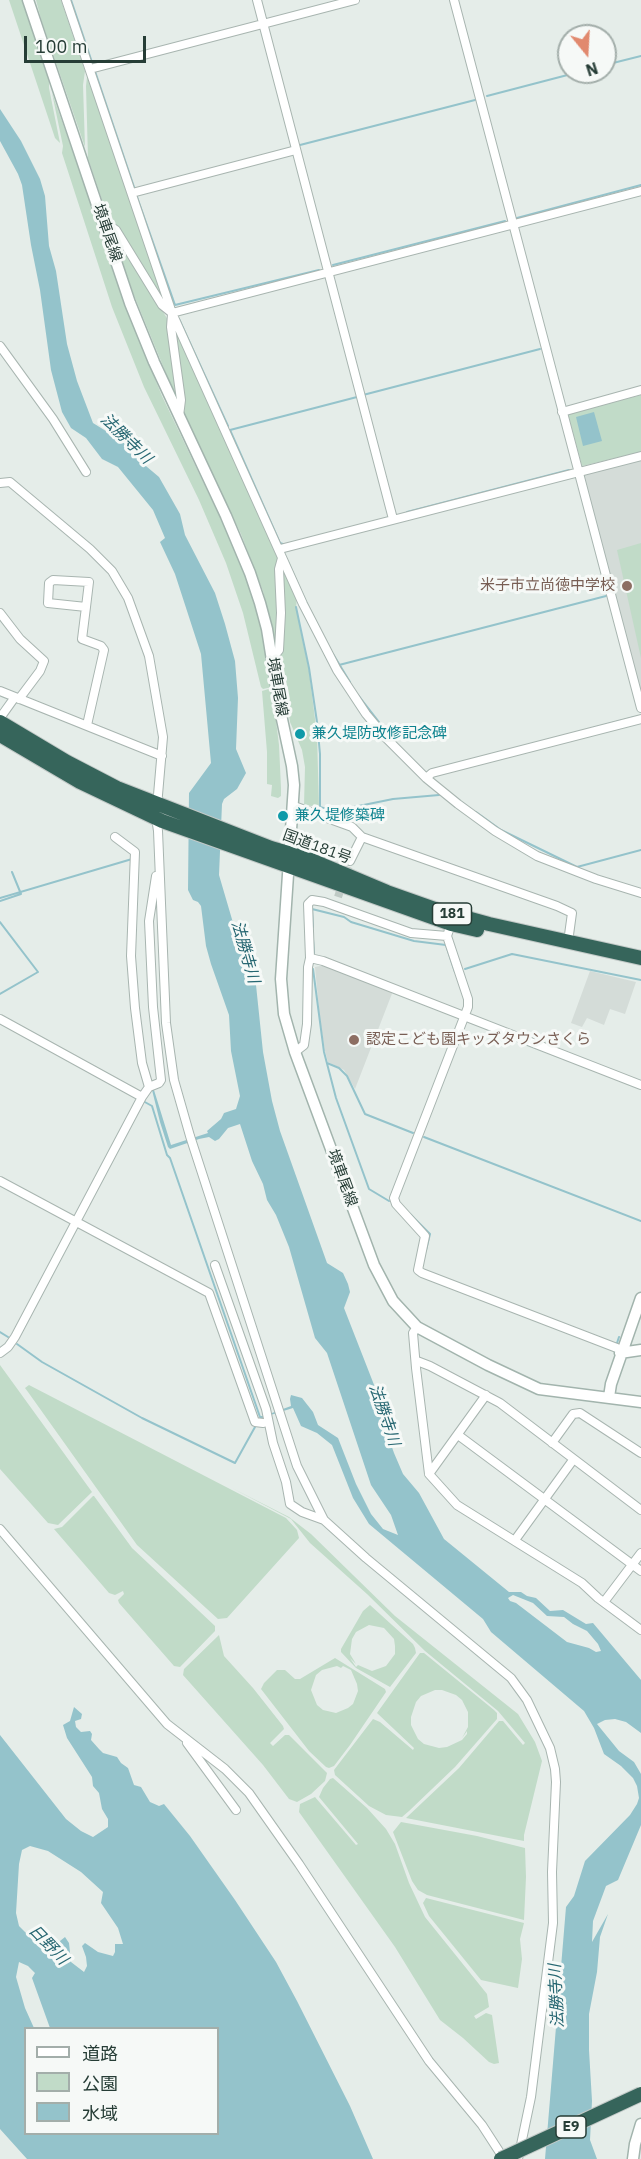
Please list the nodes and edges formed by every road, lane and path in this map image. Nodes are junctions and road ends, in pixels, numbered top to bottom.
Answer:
1 (28, 0) edge
2 (66, 0) edge
3 (257, 0) edge
4 (355, 0) edge
5 (454, 0) edge
6 (263, 24) junction
7 (90, 69) junction
8 (296, 150) junction
9 (641, 191) edge
10 (132, 193) junction
11 (103, 221) junction
12 (513, 225) junction
13 (328, 273) junction
14 (172, 313) junction
15 (0, 346) edge
16 (641, 390) edge
17 (562, 412) junction
18 (179, 417) junction
19 (641, 456) edge
20 (579, 471) junction
21 (86, 472) dead end
22 (0, 483) edge
23 (393, 519) junction
24 (281, 554) junction
25 (86, 608) junction
26 (0, 613) edge
27 (272, 659) junction
28 (0, 691) edge
29 (17, 698) junction
30 (641, 708) edge
31 (641, 718) edge
32 (0, 720) edge
33 (87, 725) junction
34 (0, 735) edge
35 (162, 756) junction
36 (426, 778) junction
37 (294, 806) junction
38 (160, 813) junction
39 (115, 837) dead end
40 (362, 837) junction
41 (290, 853) junction
42 (270, 855) junction
43 (350, 861) tunnel mouth
44 (289, 868) junction
45 (159, 871) junction
46 (641, 893) edge
47 (338, 897) tunnel mouth
48 (335, 906) junction
49 (449, 930) junction
50 (568, 942) junction
51 (310, 958) junction
52 (641, 958) edge
53 (641, 965) edge
54 (465, 1016) junction
55 (0, 1019) edge
56 (295, 1052) junction
57 (641, 1085) edge
58 (149, 1087) junction
59 (142, 1097) junction
60 (0, 1181) edge
61 (76, 1222) junction
62 (215, 1265) dead end
63 (641, 1298) edge
64 (417, 1327) junction
65 (641, 1327) edge
66 (629, 1329) junction
67 (641, 1350) edge
68 (621, 1351) junction
69 (0, 1353) edge
70 (417, 1361) junction
71 (486, 1395) junction
72 (609, 1397) junction
73 (641, 1402) edge
74 (266, 1418) junction
75 (458, 1435) junction
76 (552, 1443) junction
77 (641, 1453) edge
78 (573, 1460) junction
79 (429, 1474) junction
80 (544, 1499) junction
81 (641, 1510) edge
82 (324, 1520) junction
83 (0, 1528) edge
84 (515, 1540) junction
85 (641, 1552) edge
86 (633, 1564) junction
87 (641, 1571) edge
88 (604, 1602) junction
89 (641, 1630) edge
90 (182, 1736) junction
91 (236, 1810) dead end
92 (641, 2094) edge
93 (641, 2100) edge
94 (641, 2124) edge
95 (502, 2159) edge
96 (512, 2159) edge
97 (518, 2159) edge
98 (633, 2159) edge

1 - 11 main road, 境車尾線
2 - 7 street
3 - 6 street
4 - 6 street
5 - 12 street
6 - 7 street
6 - 8 street
7 - 10 street
8 - 10 street
8 - 13 street
9 - 12 street
10 - 14 street
11 - 14 street
11 - 18 main road, 境車尾線
12 - 13 street
12 - 17 street
13 - 14 street
13 - 23 street
14 - 18 street
14 - 24 street
15 - 21 street
16 - 17 street
17 - 20 street
18 - 27 main road, 境車尾線
19 - 20 street
20 - 23 street
20 - 30 street
22 - 35 street
23 - 24 street
24 - 27 street
24 - 36 street
25 - 25 street
25 - 33 street
26 - 29 street
27 - 37 main road, 境車尾線
28 - 29 street
29 - 32 street
29 - 33 street
31 - 36 street
32 - 38 highway, 国道181号 / 181
33 - 35 street
34 - 38 highway, 国道181号 / 181
35 - 38 street
36 - 46 street
37 - 40 street
37 - 41 main road, 境車尾線
38 - 42 highway, 国道181号 / 181
38 - 45 street
39 - 58 street
40 - 43 street
40 - 50 street
41 - 42 highway, 国道181号 / 181
41 - 44 main road, 境車尾線
41 - 50 highway, 国道181号 / 181
42 - 44 highway, 国道181号 / 181
44 - 49 highway, 国道181号 / 181
44 - 56 main road, 境車尾線
45 - 58 street
45 - 82 street
47 - 48 street
48 - 49 street
48 - 51 street
49 - 53 highway, 国道181号 / 181
49 - 54 street
50 - 52 highway, 国道181号 / 181
51 - 54 street
51 - 56 street
54 - 57 street
54 - 68 street
55 - 59 street
56 - 64 main road, 境車尾線
58 - 59 street
59 - 61 street
60 - 61 street
61 - 69 street
61 - 74 street
62 - 74 street
63 - 66 main road
64 - 70 street
64 - 72 main road, 境車尾線
65 - 66 street
66 - 68 main road
67 - 68 main road
68 - 72 main road
70 - 71 street
70 - 79 street
71 - 75 street
71 - 76 street
72 - 73 main road, 境車尾線
74 - 82 street
75 - 79 street
75 - 80 street
76 - 77 street
76 - 78 street
78 - 80 street
78 - 81 street
79 - 84 street
80 - 84 street
80 - 86 street
82 - 97 street
83 - 90 street
84 - 88 street
85 - 86 street
86 - 87 street
86 - 88 street
88 - 89 street
90 - 91 street
90 - 95 street
92 - 95 highway, E9, bridge
93 - 96 highway, E9
94 - 98 main road

